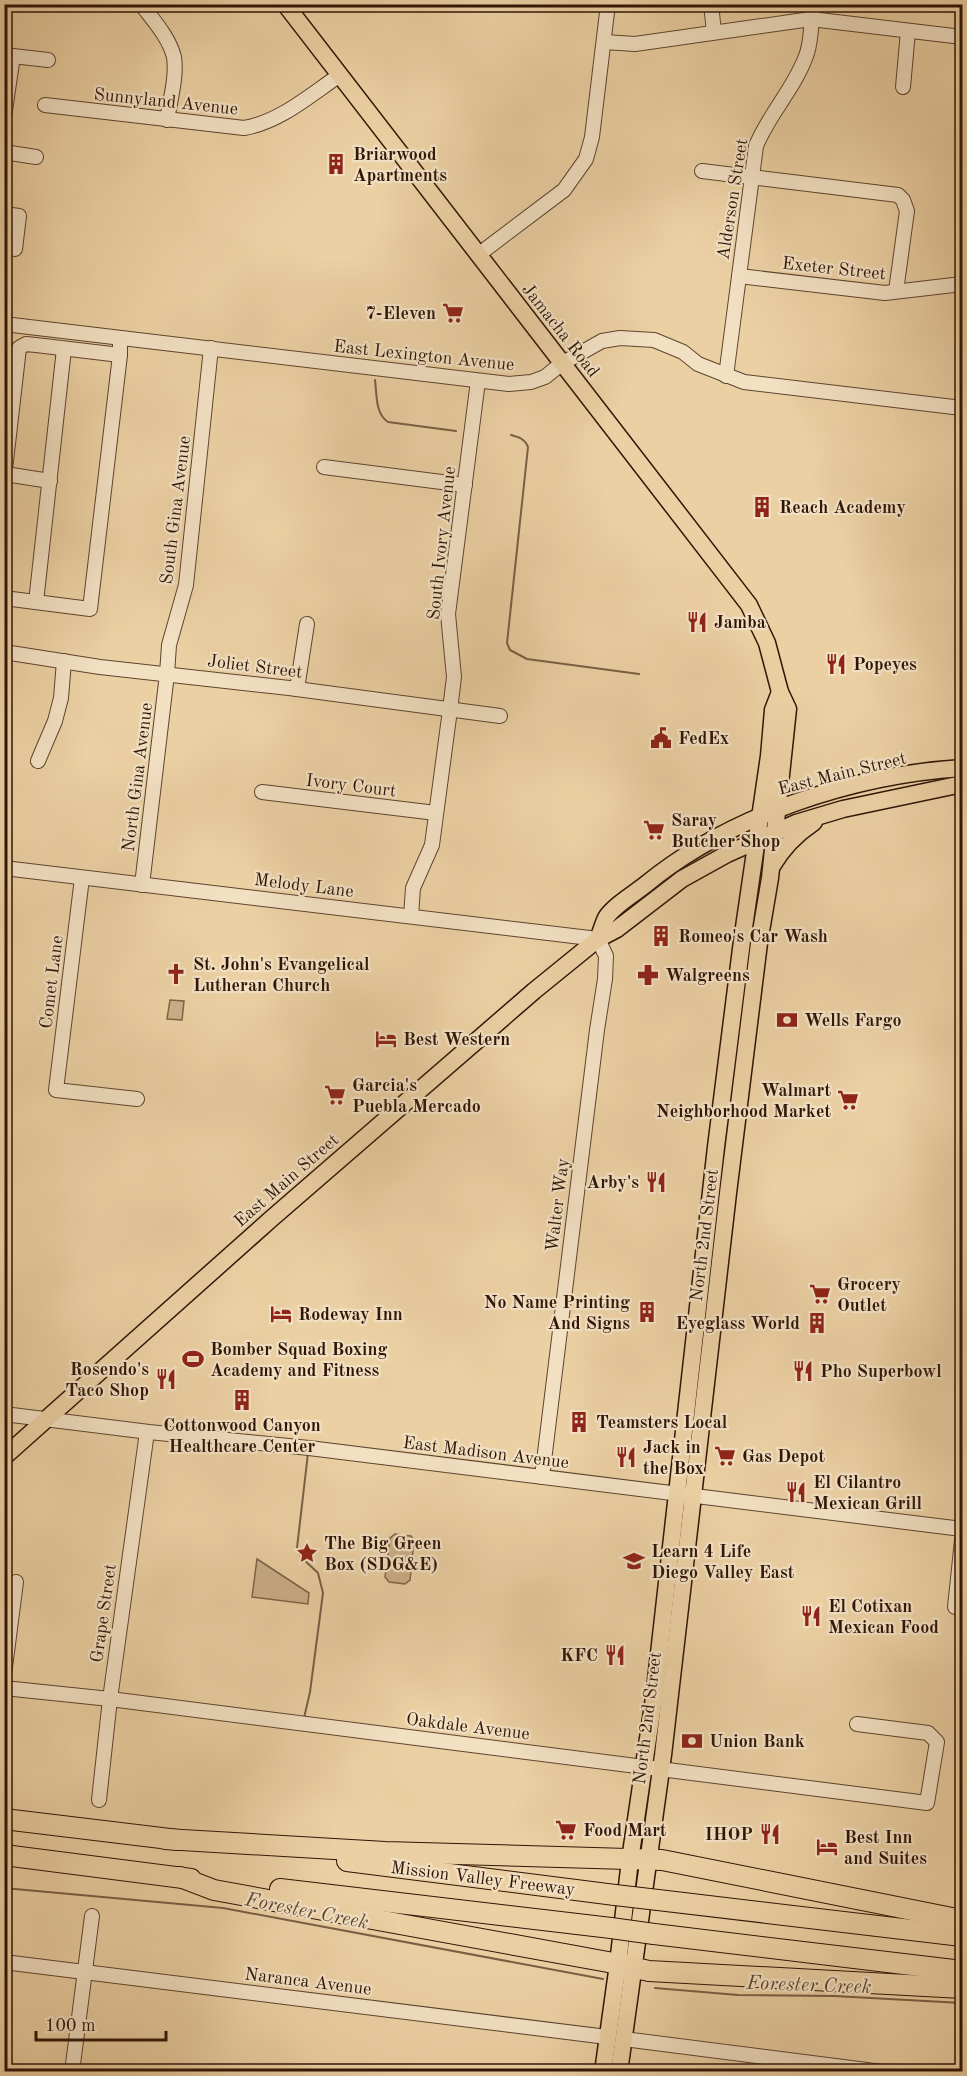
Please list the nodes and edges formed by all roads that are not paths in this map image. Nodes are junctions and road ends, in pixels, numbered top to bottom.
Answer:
1 (141, 4) edge
2 (285, 4) edge
3 (608, 4) edge
4 (711, 4) edge
5 (813, 4) edge
6 (811, 19) junction
7 (908, 31) junction
8 (714, 32) junction
9 (963, 38) edge
10 (604, 42) junction
11 (9, 55) edge
12 (48, 60) dead end
13 (340, 75) junction
14 (903, 87) dead end
15 (45, 105) dead end
16 (4, 117) edge
17 (167, 120) junction
18 (4, 152) edge
19 (36, 157) dead end
20 (702, 171) dead end
21 (751, 177) junction
22 (4, 214) edge
23 (8, 251) edge
24 (478, 255) junction
25 (739, 276) junction
26 (963, 284) edge
27 (897, 291) junction
28 (4, 324) edge
29 (120, 338) junction
30 (212, 348) junction
31 (64, 349) junction
32 (120, 356) junction
33 (561, 364) junction
34 (726, 376) junction
35 (478, 381) junction
36 (963, 408) edge
37 (324, 467) dead end
38 (5, 476) edge
39 (50, 481) junction
40 (465, 485) junction
41 (4, 598) edge
42 (36, 602) junction
43 (307, 624) dead end
44 (4, 652) edge
45 (64, 661) junction
46 (167, 674) junction
47 (297, 689) junction
48 (780, 692) junction
49 (450, 710) junction
50 (500, 716) dead end
51 (38, 761) dead end
52 (963, 768) edge
53 (781, 776) junction
54 (963, 784) edge
55 (262, 792) dead end
56 (809, 798) junction
57 (777, 809) junction
58 (830, 812) junction
59 (436, 813) junction
60 (759, 817) junction
61 (775, 832) junction
62 (756, 840) junction
63 (722, 857) junction
64 (4, 868) edge
65 (771, 868) junction
66 (752, 877) junction
67 (82, 878) junction
68 (142, 885) junction
69 (411, 916) junction
70 (598, 939) junction
71 (729, 1057) junction
72 (724, 1091) junction
73 (742, 1091) junction
74 (137, 1099) dead end
75 (737, 1124) junction
76 (713, 1174) junction
77 (728, 1193) junction
78 (697, 1312) junction
79 (712, 1345) junction
80 (4, 1414) edge
81 (47, 1420) junction
82 (147, 1432) junction
83 (4, 1457) edge
84 (542, 1477) junction
85 (676, 1494) junction
86 (694, 1496) junction
87 (963, 1528) edge
88 (963, 1540) edge
89 (16, 1582) dead end
90 (955, 1607) dead end
91 (4, 1675) edge
92 (4, 1688) edge
93 (110, 1699) junction
94 (857, 1724) dead end
95 (644, 1767) junction
96 (661, 1769) junction
97 (99, 1800) dead end
98 (4, 1819) edge
99 (165, 1839) junction
100 (4, 1855) edge
101 (630, 1860) junction
102 (650, 1860) junction
103 (180, 1877) junction
104 (92, 1916) dead end
105 (963, 1920) edge
106 (963, 1936) edge
107 (4, 1962) edge
108 (626, 1966) junction
109 (963, 1971) edge
110 (86, 1973) junction
111 (963, 1988) edge
112 (615, 2038) junction
113 (765, 2057) junction
114 (72, 2072) edge
115 (603, 2072) edge
116 (612, 2072) edge
117 (619, 2072) edge
118 (764, 2072) edge
119 (882, 2072) edge

1 - 17 street
2 - 13 main road, Jamacha Road
3 - 10 street
4 - 8 street
5 - 6 street, Alderson Street
6 - 7 street
6 - 8 street
6 - 21 street, Alderson Street
7 - 9 street
7 - 14 street
8 - 10 street
10 - 24 street
11 - 12 street
11 - 16 street
13 - 17 street, Sunnyland Avenue
13 - 24 main road, Jamacha Road
15 - 17 street, Sunnyland Avenue
18 - 19 street
20 - 21 street
21 - 25 street, Alderson Street
21 - 27 street
22 - 23 street
24 - 33 main road, Jamacha Road
25 - 27 street, Exeter Street
25 - 34 street, Alderson Street
26 - 27 street, Exeter Street
28 - 29 street, East Lexington Avenue
29 - 30 street, East Lexington Avenue
29 - 32 street
30 - 35 street, East Lexington Avenue
30 - 46 street, South Gina Avenue
31 - 32 street
31 - 38 street
31 - 39 street
32 - 42 street
33 - 34 street, East Lexington Avenue
33 - 35 street, East Lexington Avenue
33 - 48 main road, Jamacha Road
34 - 36 street, East Lexington Avenue
35 - 40 street, South Ivory Avenue
37 - 40 street
38 - 39 street
39 - 42 street
40 - 49 street, South Ivory Avenue
41 - 42 street
43 - 47 street
44 - 45 street, Joliet Street
45 - 46 street, Joliet Street
45 - 51 street
46 - 47 street, Joliet Street
46 - 68 street, North Gina Avenue
47 - 49 street, Joliet Street
48 - 53 main road, Jamacha Road
48 - 60 main road
49 - 50 street, Joliet Street
49 - 59 street, South Ivory Avenue
52 - 56 main road, East Main Street
53 - 56 main road
53 - 57 main road, Jamacha Road
54 - 58 main road, East Main Street
55 - 59 street, Ivory Court
56 - 57 main road, East Main Street
57 - 60 main road, East Main Street
57 - 61 main road, Jamacha Road
58 - 61 main road, East Main Street
58 - 65 main road
59 - 69 street, South Ivory Avenue
60 - 62 main road
60 - 70 main road, East Main Street
61 - 62 main road, East Main Street
61 - 65 main road, North 2nd Street
62 - 63 main road, East Main Street
62 - 66 main road, North 2nd Street
63 - 66 main road
63 - 70 main road, East Main Street
64 - 67 street, Melody Lane
65 - 73 main road, North 2nd Street
66 - 71 main road, North 2nd Street
67 - 68 street, Melody Lane
67 - 74 street, Comet Lane
68 - 69 street, Melody Lane
69 - 70 street, Melody Lane
70 - 81 main road, East Main Street
70 - 84 street, Walter Way
71 - 72 main road, North 2nd Street
71 - 73 main road
72 - 75 main road
72 - 76 main road, North 2nd Street
73 - 75 main road, North 2nd Street
75 - 77 main road, North 2nd Street
76 - 77 main road
76 - 78 main road, North 2nd Street
77 - 79 main road, North 2nd Street
78 - 79 main road
78 - 85 main road, North 2nd Street
79 - 86 main road, North 2nd Street
80 - 81 street, East Madison Avenue
81 - 82 street, East Madison Avenue
81 - 83 main road, East Main Street
82 - 84 street, East Madison Avenue
82 - 93 street, Grape Street
84 - 85 street, East Madison Avenue
85 - 86 street, East Madison Avenue
85 - 95 main road, North 2nd Street
86 - 87 street, East Madison Avenue
86 - 96 main road, North 2nd Street
88 - 90 street
89 - 91 street
92 - 93 street, Oakdale Avenue
93 - 95 street, Oakdale Avenue
93 - 97 street, Grape Street
94 - 96 street, Oakdale Avenue
95 - 96 street, Oakdale Avenue
95 - 101 main road, North 2nd Street
96 - 102 main road, North 2nd Street
98 - 99 highway, Mission Valley Freeway
99 - 101 highway
99 - 106 highway, Mission Valley Freeway, bridge
100 - 103 highway, Mission Valley Freeway
101 - 102 highway
101 - 108 main road, North 2nd Street
102 - 105 highway
102 - 108 main road, North 2nd Street
103 - 108 highway
103 - 109 highway, Mission Valley Freeway, bridge
104 - 110 street
107 - 110 street, Naranca Avenue
108 - 111 highway
108 - 112 main road, North 2nd Street
108 - 112 main road, North 2nd Street
110 - 112 street, Naranca Avenue
110 - 114 street
112 - 113 street, Naranca Avenue
112 - 115 main road, North 2nd Street
112 - 116 main road
112 - 117 main road, North 2nd Street
113 - 118 street
113 - 119 street, Naranca Avenue

